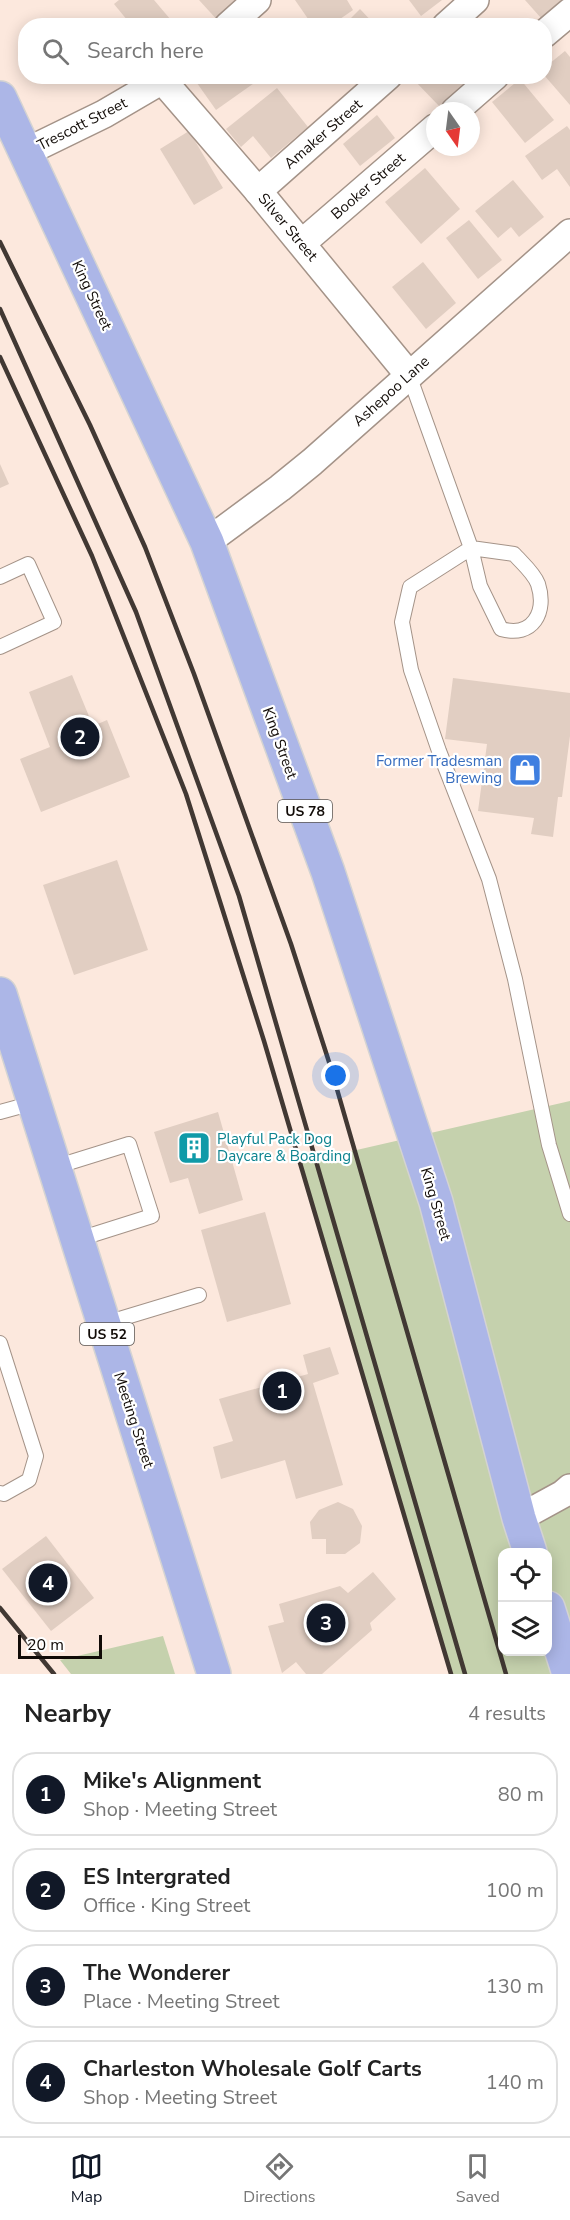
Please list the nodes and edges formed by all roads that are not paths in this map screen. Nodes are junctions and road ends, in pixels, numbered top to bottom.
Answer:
1 (257, 0) edge
2 (475, 0) edge
3 (570, 12) edge
4 (237, 18) edge
5 (455, 18) edge
6 (552, 27) edge
7 (157, 84) edge
8 (170, 84) edge
9 (379, 84) edge
10 (486, 84) edge
11 (0, 99) edge
12 (465, 102) edge
13 (426, 136) edge
14 (26, 152) junction
15 (258, 191) junction
16 (570, 233) edge
17 (302, 243) junction
18 (409, 375) junction
19 (207, 542) junction
20 (471, 548) junction
21 (0, 577) edge
22 (0, 647) edge
23 (0, 994) edge
24 (33, 1103) junction
25 (0, 1112) edge
26 (54, 1168) junction
27 (570, 1214) edge
28 (76, 1240) junction
29 (199, 1295) dead end
30 (103, 1324) junction
31 (0, 1343) edge
32 (570, 1488) edge
33 (0, 1493) edge
34 (519, 1518) junction
35 (529, 1548) edge
36 (552, 1621) edge
37 (214, 1674) edge
38 (569, 1674) edge

1 - 4 street
2 - 5 street
3 - 6 street
7 - 14 street, Trescott Street
8 - 15 street, Silver Street
9 - 15 street, Amaker Street
10 - 12 street
11 - 14 main road, King Street / US 78
13 - 17 street, Booker Street
14 - 19 main road, King Street / US 78
15 - 17 street, Silver Street
16 - 18 street, Ashepoo Lane
17 - 18 street, Silver Street
18 - 19 street, Ashepoo Lane
18 - 20 lane
19 - 34 main road, King Street / US 78
20 - 20 lane
20 - 27 lane
21 - 22 lane
23 - 24 main road, Meeting Street / US 52
24 - 25 lane
24 - 26 main road, Meeting Street / US 52
26 - 28 main road, Meeting Street / US 52
26 - 28 lane
28 - 30 main road, Meeting Street / US 52
29 - 30 lane
30 - 37 main road, Meeting Street / US 52
31 - 33 lane
32 - 34 street
34 - 35 main road, King Street / US 78
36 - 38 main road

